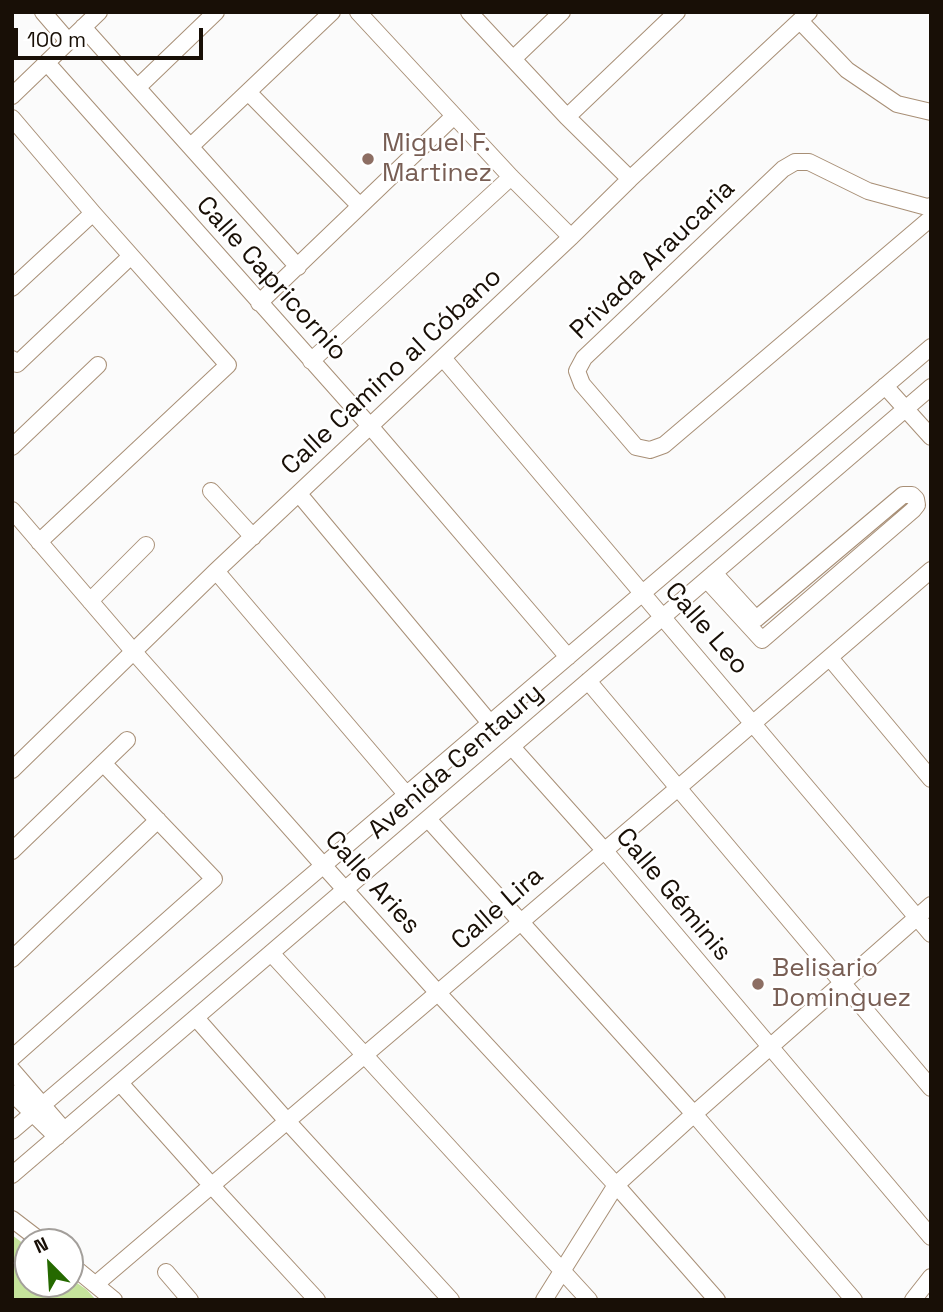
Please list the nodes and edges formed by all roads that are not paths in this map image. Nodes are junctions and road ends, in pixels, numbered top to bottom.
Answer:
1 (43, 12) edge
2 (99, 12) edge
3 (216, 12) edge
4 (332, 12) edge
5 (358, 12) edge
6 (469, 12) edge
7 (562, 12) edge
8 (677, 12) edge
9 (804, 16) edge
10 (83, 27) junction
11 (68, 41) junction
12 (513, 59) junction
13 (47, 63) junction
14 (138, 87) junction
15 (248, 92) junction
16 (12, 96) edge
17 (931, 112) edge
18 (454, 116) junction
19 (566, 117) junction
20 (12, 118) edge
21 (191, 146) junction
22 (510, 177) junction
23 (630, 179) junction
24 (360, 206) junction
25 (929, 212) edge
26 (93, 213) junction
27 (570, 237) junction
28 (131, 256) junction
29 (298, 267) junction
30 (12, 288) edge
31 (259, 303) junction
32 (931, 347) edge
33 (443, 358) junction
34 (12, 359) edge
35 (311, 361) junction
36 (98, 365) dead end
37 (885, 386) junction
38 (931, 387) edge
39 (906, 409) junction
40 (369, 426) junction
41 (931, 437) edge
42 (12, 447) edge
43 (211, 491) dead end
44 (299, 494) junction
45 (12, 510) edge
46 (253, 537) junction
47 (39, 542) junction
48 (146, 545) dead end
49 (216, 571) junction
50 (710, 576) junction
51 (928, 579) edge
52 (642, 593) junction
53 (90, 601) junction
54 (663, 617) junction
55 (134, 652) junction
56 (568, 657) junction
57 (830, 657) junction
58 (588, 681) junction
59 (753, 722) junction
60 (490, 723) junction
61 (127, 740) dead end
62 (512, 747) junction
63 (103, 763) junction
64 (12, 769) edge
65 (931, 779) edge
66 (678, 788) junction
67 (406, 794) junction
68 (428, 819) junction
69 (158, 820) junction
70 (12, 850) edge
71 (604, 850) junction
72 (323, 865) junction
73 (345, 889) junction
74 (931, 905) edge
75 (917, 917) junction
76 (521, 923) junction
77 (931, 934) edge
78 (271, 953) junction
79 (12, 959) edge
80 (842, 983) junction
81 (438, 993) junction
82 (196, 1018) junction
83 (769, 1047) junction
84 (363, 1056) junction
85 (12, 1058) edge
86 (12, 1070) edge
87 (120, 1083) junction
88 (931, 1088) edge
89 (12, 1093) edge
90 (37, 1109) junction
91 (694, 1114) junction
92 (287, 1121) junction
93 (12, 1130) edge
94 (60, 1134) junction
95 (12, 1175) edge
96 (616, 1185) junction
97 (212, 1186) junction
98 (931, 1237) edge
99 (563, 1270) junction
100 (166, 1272) dead end
101 (84, 1275) edge
102 (931, 1277) edge
103 (96, 1284) junction
104 (114, 1300) edge
105 (190, 1300) edge
106 (317, 1300) edge
107 (451, 1300) edge
108 (544, 1300) edge
109 (589, 1300) edge
110 (718, 1300) edge
111 (854, 1300) edge
112 (913, 1300) edge

1 - 11 street
2 - 10 street
3 - 14 street
4 - 15 street
5 - 18 street
6 - 12 street
7 - 12 street
8 - 19 street
9 - 17 street
9 - 23 street, Calle Camino al Cóbano
10 - 11 street
10 - 14 street
11 - 13 street
12 - 19 street
13 - 16 street
13 - 31 street, Calle Capricornio
14 - 21 street
15 - 21 street
15 - 24 street
18 - 22 street
18 - 24 street
19 - 23 street
20 - 26 street
21 - 29 street
22 - 27 street
22 - 35 street
23 - 27 street, Calle Camino al Cóbano
24 - 29 street
25 - 25 street, Privada Araucaria
26 - 28 street
26 - 30 street
27 - 33 street, Calle Camino al Cóbano
28 - 34 street
28 - 47 street
29 - 31 street
31 - 35 street, Calle Capricornio
32 - 37 street, Avenida Centaury
33 - 40 street, Calle Camino al Cóbano
33 - 52 street, Calle Leo
35 - 40 street, Calle Capricornio
36 - 42 street
37 - 39 street
37 - 52 street, Avenida Centaury
38 - 39 street, Avenida Centaury
39 - 41 street
39 - 50 street, Avenida Centaury
40 - 44 street, Calle Camino al Cóbano
40 - 56 street, Calle Capricornio
43 - 46 street
44 - 46 street, Calle Camino al Cóbano
44 - 60 street
45 - 47 street, Calle Aries
46 - 49 street, Calle Camino al Cóbano
47 - 53 street, Calle Aries
48 - 53 street
49 - 55 street, Calle Camino al Cóbano
49 - 67 street
50 - 50 street
50 - 54 street, Avenida Centaury
51 - 57 street, Calle Lira
52 - 54 street, Calle Leo
52 - 56 street, Avenida Centaury
53 - 55 street, Calle Aries
54 - 58 street, Avenida Centaury
54 - 59 street, Calle Leo
55 - 64 street, Calle Camino al Cóbano
55 - 72 street, Calle Aries
56 - 60 street, Avenida Centaury
57 - 59 street, Calle Lira
57 - 65 street
58 - 62 street, Avenida Centaury
58 - 66 street
59 - 66 street, Calle Lira
59 - 75 street, Calle Leo
60 - 67 street, Avenida Centaury
61 - 63 street
62 - 68 street, Avenida Centaury
62 - 71 street, Calle Géminis
63 - 69 street
63 - 70 street
66 - 71 street, Calle Lira
66 - 80 street
67 - 72 street, Avenida Centaury
68 - 73 street, Avenida Centaury
68 - 76 street
69 - 79 street
69 - 85 street
71 - 76 street, Calle Lira
71 - 83 street, Calle Géminis
72 - 73 street, Calle Aries
72 - 90 street, Avenida Centaury
73 - 78 street, Avenida Centaury
73 - 81 street, Calle Aries
74 - 75 street
75 - 77 street, Calle Leo
75 - 80 street
76 - 81 street, Calle Lira
76 - 91 street
78 - 82 street, Avenida Centaury
78 - 84 street
80 - 83 street
80 - 88 street
81 - 84 street, Calle Lira
81 - 96 street, Calle Aries
82 - 87 street, Avenida Centaury
82 - 92 street
83 - 91 street
83 - 98 street, Calle Géminis
84 - 92 street, Calle Lira
84 - 99 street
86 - 90 street
87 - 94 street, Avenida Centaury
87 - 97 street
89 - 90 street
90 - 93 street, Avenida Centaury
90 - 94 street
91 - 96 street
91 - 111 street
92 - 97 street, Calle Lira
92 - 107 street
94 - 95 street, Avenida Centaury
96 - 99 street
96 - 110 street, Calle Aries
97 - 103 street, Calle Lira
97 - 106 street
99 - 108 street
99 - 109 street
100 - 105 street
101 - 103 street
102 - 112 street
103 - 104 street

